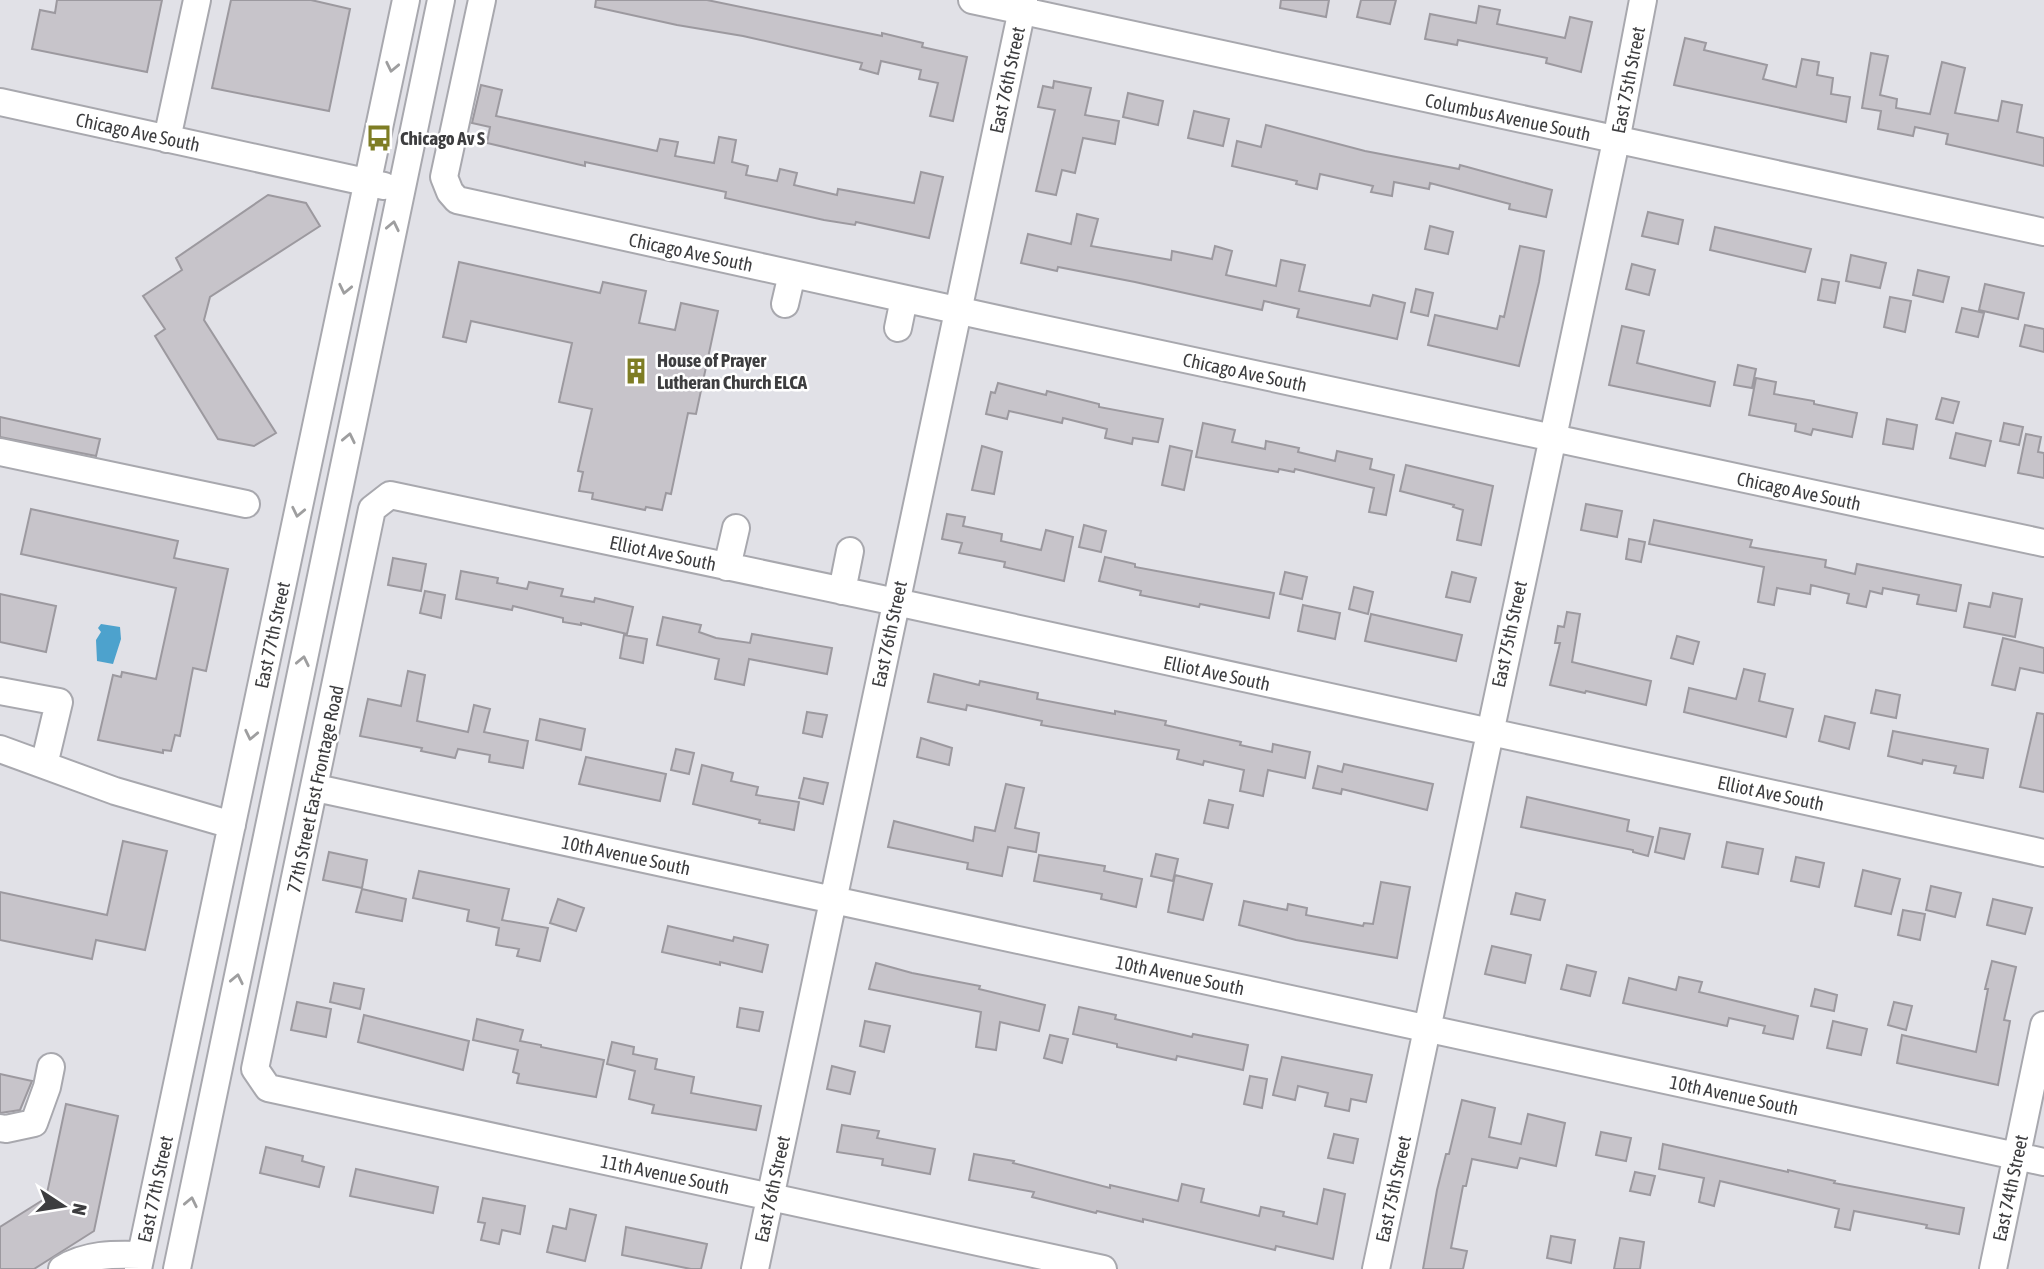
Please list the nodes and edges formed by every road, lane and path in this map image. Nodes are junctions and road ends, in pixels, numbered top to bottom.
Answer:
1 (197, 0) edge
2 (406, 0) edge
3 (440, 0) edge
4 (482, 0) edge
5 (972, 0) edge
6 (1643, 0) edge
7 (1023, 5) edge
8 (0, 102) edge
9 (167, 139) junction
10 (1616, 141) junction
11 (368, 182) junction
12 (400, 189) junction
13 (2044, 232) edge
14 (792, 274) junction
15 (904, 299) junction
16 (785, 304) dead end
17 (958, 311) junction
18 (898, 328) dead end
19 (1551, 437) junction
20 (0, 452) edge
21 (390, 495) joint
22 (246, 504) dead end
23 (736, 528) dead end
24 (2044, 543) edge
25 (850, 551) dead end
26 (727, 567) junction
27 (842, 591) junction
28 (896, 603) junction
29 (0, 691) edge
30 (1489, 732) junction
31 (0, 749) edge
32 (44, 765) junction
33 (316, 788) junction
34 (232, 825) junction
35 (2044, 853) edge
36 (834, 900) junction
37 (2044, 1025) edge
38 (1427, 1029) junction
39 (51, 1067) dead end
40 (268, 1088) joint
41 (0, 1128) edge
42 (2017, 1156) junction
43 (2044, 1162) edge
44 (770, 1197) junction
45 (139, 1262) edge
46 (62, 1269) edge
47 (177, 1269) edge
48 (755, 1269) edge
49 (1103, 1269) edge
50 (1376, 1269) edge
51 (1993, 1269) edge

1 - 9 street
2 -> 11 street, East 77th Street
3 - 12 street, East 77th Street
4 - 14 street, Chicago Ave South
5 - 7 street, Columbus Avenue South
6 - 10 street, East 75th Street
7 - 10 street, Columbus Avenue South
7 - 17 street, East 76th Street
8 - 9 street, Chicago Ave South
9 - 11 street, Chicago Ave South
10 - 13 street, Columbus Avenue South
10 - 19 street, East 75th Street
11 - 12 street, Chicago Ave South
11 -> 34 street, East 77th Street
47 -> 12 street, East 77th Street
14 - 15 street, Chicago Ave South
14 - 16 street
15 - 17 street, Chicago Ave South
15 - 18 street
17 - 19 street, Chicago Ave South
17 - 28 street, East 76th Street
19 - 24 street, Chicago Ave South
19 - 30 street, East 75th Street
20 - 22 street
21 - 26 street, Elliot Ave South
21 - 33 street, 77th Street East Frontage Road
23 - 26 street
25 - 27 street
26 - 27 street, Elliot Ave South
27 - 28 street, Elliot Ave South
28 - 30 street, Elliot Ave South
28 - 36 street, East 76th Street
29 - 32 street
30 - 35 street, Elliot Ave South
30 - 38 street, East 75th Street
31 - 32 street
32 - 34 street
33 - 36 street, 10th Avenue South
33 - 40 street, 77th Street East Frontage Road
34 - 45 street, East 77th Street
36 - 38 street, 10th Avenue South
36 - 44 street, East 76th Street
37 - 42 street, East 74th Street
38 - 42 street, 10th Avenue South
38 - 50 street, East 75th Street
39 - 41 street
40 - 44 street, 11th Avenue South
42 - 43 street, 10th Avenue South
42 - 51 street, East 74th Street
44 - 48 street, East 76th Street
44 - 49 street, 11th Avenue South
45 - 46 street

